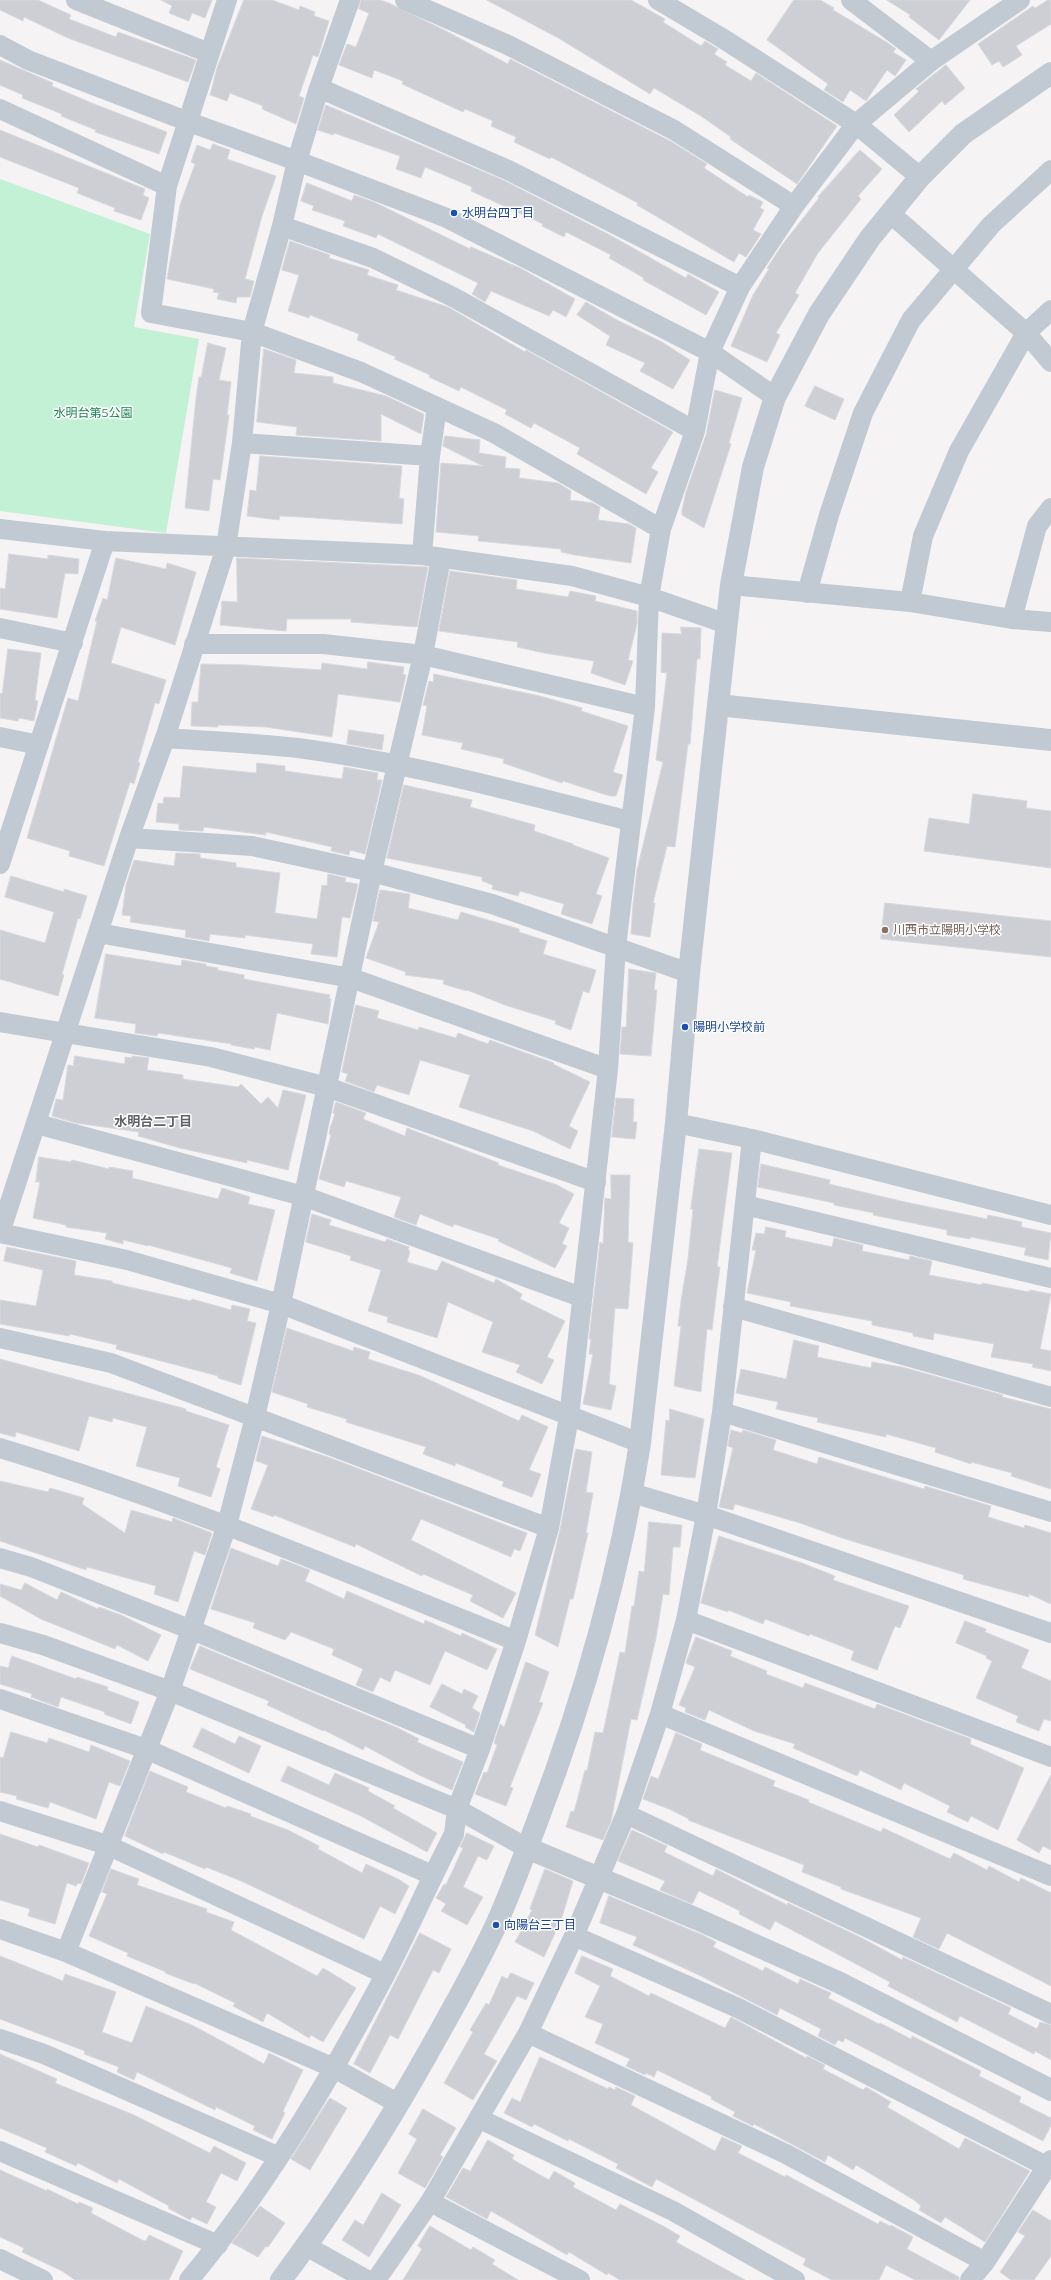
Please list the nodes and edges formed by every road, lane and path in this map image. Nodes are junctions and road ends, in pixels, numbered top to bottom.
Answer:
1 (76, 0) edge
2 (228, 0) edge
3 (350, 0) edge
4 (405, 0) edge
5 (658, 0) edge
6 (851, 0) edge
7 (1014, 1) edge
8 (0, 46) edge
9 (209, 54) junction
10 (931, 61) junction
11 (1051, 73) edge
12 (319, 88) junction
13 (0, 109) edge
14 (189, 122) junction
15 (856, 124) junction
16 (297, 161) junction
17 (1051, 170) edge
18 (920, 177) junction
19 (167, 186) junction
20 (794, 206) junction
21 (891, 214) junction
22 (282, 226) junction
23 (954, 269) junction
24 (740, 287) junction
25 (1051, 310) edge
26 (252, 332) junction
27 (1026, 333) junction
28 (710, 352) junction
29 (1051, 362) edge
30 (775, 397) junction
31 (437, 407) junction
32 (695, 431) junction
33 (242, 443) junction
34 (430, 456) junction
35 (1051, 508) edge
36 (0, 529) edge
37 (661, 529) junction
38 (105, 541) junction
39 (226, 547) junction
40 (422, 554) junction
41 (441, 558) junction
42 (731, 585) junction
43 (808, 593) junction
44 (649, 597) junction
45 (910, 602) junction
46 (1012, 619) junction
47 (1051, 622) edge
48 (727, 624) junction
49 (0, 628) edge
50 (73, 643) junction
51 (194, 644) junction
52 (423, 655) junction
53 (718, 705) junction
54 (645, 707) junction
55 (0, 737) edge
56 (165, 738) junction
57 (1051, 740) edge
58 (38, 745) junction
59 (397, 765) junction
60 (630, 821) junction
61 (129, 838) junction
62 (1, 855) edge
63 (372, 872) junction
64 (98, 933) junction
65 (616, 947) junction
66 (689, 973) junction
67 (351, 978) junction
68 (0, 1022) edge
69 (66, 1033) junction
70 (608, 1069) junction
71 (326, 1087) junction
72 (676, 1123) junction
73 (37, 1124) junction
74 (752, 1139) junction
75 (596, 1182) junction
76 (303, 1196) junction
77 (745, 1205) junction
78 (1051, 1215) edge
79 (0, 1233) edge
80 (1051, 1278) edge
81 (582, 1298) junction
82 (281, 1304) junction
83 (733, 1307) junction
84 (0, 1338) edge
85 (1051, 1397) edge
86 (722, 1412) junction
87 (255, 1417) junction
88 (569, 1417) junction
89 (640, 1443) junction
90 (0, 1448) edge
91 (632, 1493) junction
92 (1051, 1512) edge
93 (706, 1515) junction
94 (227, 1525) junction
95 (549, 1528) junction
96 (0, 1558) edge
97 (686, 1620) junction
98 (192, 1630) junction
99 (0, 1633) edge
100 (1051, 1633) edge
101 (516, 1641) junction
102 (170, 1691) junction
103 (0, 1699) edge
104 (660, 1714) junction
105 (146, 1749) junction
106 (480, 1749) junction
107 (1051, 1757) edge
108 (457, 1809) junction
109 (0, 1810) edge
110 (626, 1814) junction
111 (107, 1845) junction
112 (527, 1848) junction
113 (432, 1875) junction
114 (1051, 1876) edge
115 (597, 1878) junction
116 (0, 1929) edge
117 (574, 1936) junction
118 (66, 1952) junction
119 (386, 1974) junction
120 (1051, 2014) edge
121 (528, 2034) junction
122 (0, 2039) edge
123 (334, 2068) junction
124 (1051, 2090) edge
125 (399, 2104) junction
126 (480, 2119) junction
127 (0, 2151) edge
128 (279, 2157) junction
129 (1049, 2164) edge
130 (430, 2202) junction
131 (218, 2245) junction
132 (306, 2246) junction
133 (0, 2259) edge
134 (985, 2262) junction
135 (43, 2280) edge
136 (189, 2280) edge
137 (281, 2280) edge
138 (367, 2280) edge
139 (376, 2280) edge
140 (580, 2280) edge
141 (795, 2280) edge
142 (970, 2280) edge

1 - 9 street
2 - 9 street
3 - 12 street
4 - 20 street
5 - 15 street
6 - 10 street
7 - 10 street
8 - 14 street
9 - 14 street
10 - 15 street
11 - 18 street
12 - 16 street
12 - 24 street
13 - 19 street
14 - 16 street
14 - 19 street
15 - 18 street
15 - 20 street
16 - 22 street
16 - 28 street
17 - 23 street
18 - 21 street
19 - 26 street
20 - 24 street
21 - 23 street
21 - 30 street
22 - 26 street
22 - 32 street
23 - 27 street
23 - 43 street
24 - 28 street
25 - 27 street
26 - 31 street
26 - 33 street
27 - 29 street
27 - 45 street
28 - 30 street
28 - 32 street
30 - 42 street
31 - 34 street
31 - 37 street
32 - 37 street
33 - 34 street
33 - 39 street
34 - 40 street
35 - 46 street
36 - 38 street
37 - 44 street
38 - 39 street
38 - 50 street
39 - 40 street
39 - 51 street
40 - 41 street
41 - 44 street
41 - 52 street
42 - 43 street
42 - 48 street
43 - 45 street
44 - 48 street
44 - 54 street
45 - 46 street
46 - 47 street
48 - 53 street
49 - 50 street
50 - 58 street
51 - 52 street
51 - 56 street
52 - 54 street
52 - 59 street
53 - 57 street
53 - 66 street
54 - 60 street
55 - 58 street
56 - 59 street
56 - 61 street
58 - 62 street
59 - 60 street
59 - 63 street
60 - 65 street
61 - 63 street
61 - 64 street
63 - 65 street
63 - 67 street
64 - 67 street
64 - 69 street
65 - 66 street
65 - 70 street
66 - 72 street
67 - 70 street
67 - 71 street
68 - 69 street
69 - 71 street
69 - 73 street
70 - 75 street
71 - 75 street
71 - 76 street
72 - 74 street
72 - 89 street
73 - 76 street
73 - 79 street
74 - 77 street
74 - 78 street
75 - 81 street
76 - 81 street
76 - 82 street
77 - 80 street
77 - 83 street
79 - 82 street
81 - 88 street
82 - 87 street
82 - 88 street
83 - 85 street
83 - 86 street
84 - 87 street
86 - 92 street
86 - 93 street
87 - 94 street
87 - 95 street
88 - 89 street
88 - 95 street
89 - 91 street
90 - 94 street
91 - 93 street
91 - 112 street
93 - 97 street
93 - 100 street
94 - 98 street
94 - 101 street
95 - 101 street
96 - 98 street
97 - 104 street
97 - 107 street
98 - 102 street
98 - 106 street
99 - 102 street
101 - 106 street
102 - 105 street
102 - 108 street
103 - 105 street
104 - 110 street
104 - 114 street
105 - 111 street
105 - 113 street
106 - 108 street
108 - 112 street
108 - 113 street
109 - 111 street
110 - 115 street
110 - 120 street
111 - 118 street
111 - 119 street
112 - 115 street
112 - 125 street
113 - 119 street
115 - 117 street
115 - 124 street
116 - 118 street
117 - 121 street
117 - 129 street
118 - 123 street
119 - 123 street
121 - 126 street
121 - 134 street
122 - 128 street
123 - 125 street
123 - 128 street
125 - 132 street
126 - 130 street
126 - 141 street
127 - 131 street
128 - 131 street
129 - 134 street
130 - 139 street
130 - 140 street
131 - 136 street
132 - 137 street
132 - 138 street
133 - 135 street
134 - 142 street

